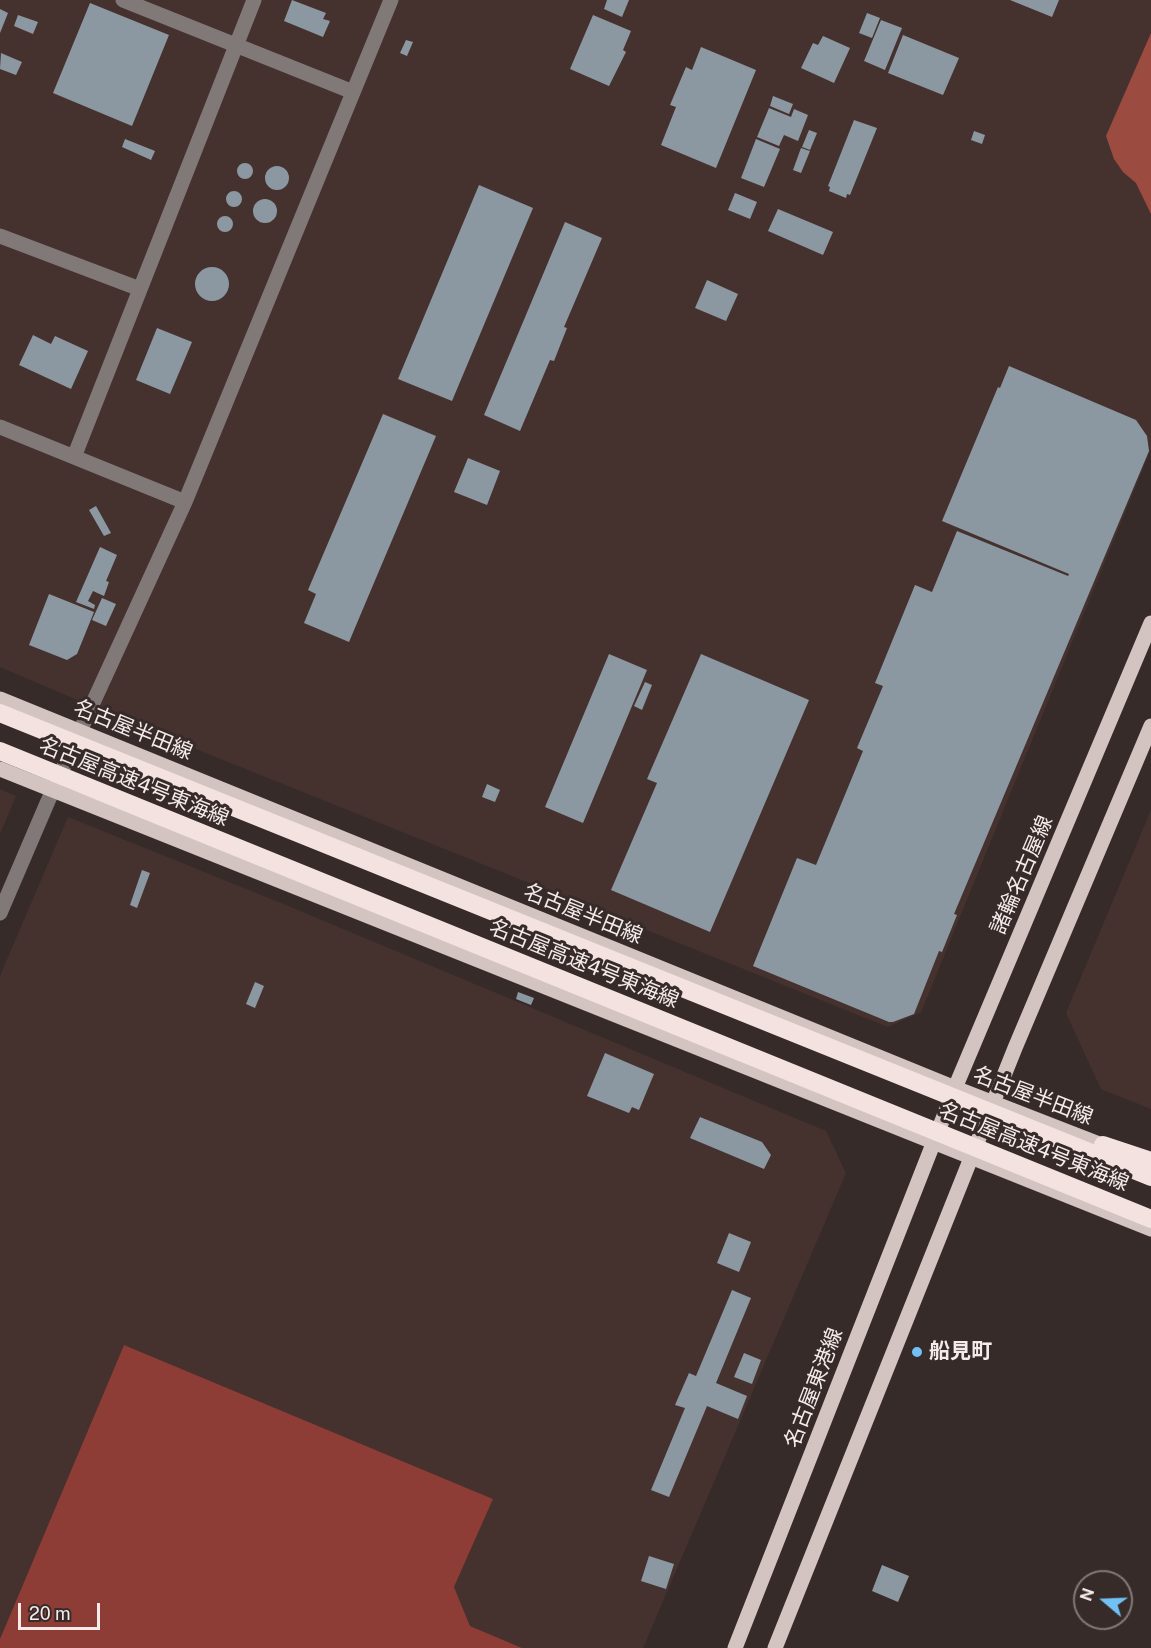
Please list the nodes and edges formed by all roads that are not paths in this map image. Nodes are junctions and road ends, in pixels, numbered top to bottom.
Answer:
1 (123, 0) edge
2 (254, 0) edge
3 (391, 0) edge
4 (236, 45) junction
5 (353, 92) junction
6 (0, 236) edge
7 (140, 289) junction
8 (0, 427) edge
9 (74, 457) junction
10 (185, 502) junction
11 (1151, 623) edge
12 (0, 699) edge
13 (0, 713) edge
14 (1151, 726) edge
15 (79, 731) junction
16 (0, 752) edge
17 (0, 769) edge
18 (53, 790) junction
19 (0, 913) edge
20 (955, 1088) junction
21 (936, 1089) junction
22 (993, 1102) junction
23 (933, 1143) junction
24 (971, 1157) junction
25 (1151, 1163) edge
26 (1151, 1177) edge
27 (1151, 1219) edge
28 (1151, 1229) edge
29 (735, 1648) edge
30 (775, 1648) edge

1 - 4 street
2 - 4 street
3 - 5 street
4 - 5 street
4 - 7 street
5 - 10 street
6 - 7 street
7 - 9 street
8 - 9 street
9 - 10 street
10 - 15 street
11 - 20 main road, 諸輪名古屋線
12 - 15 main road, 名古屋半田線
13 - 21 highway, 名古屋高速4号東海線
14 - 22 main road
15 - 18 street
15 - 20 main road, 名古屋半田線
16 - 27 highway, 名古屋高速4号東海線
17 - 18 main road
18 - 19 street
18 - 23 main road
20 - 22 main road, 名古屋半田線
20 - 23 main road, 諸輪名古屋線
21 - 25 highway
21 - 26 highway, 名古屋高速4号東海線
22 - 24 main road
22 - 25 main road, 名古屋半田線
23 - 24 main road
23 - 29 main road, 名古屋東港線
24 - 28 main road
24 - 30 main road

